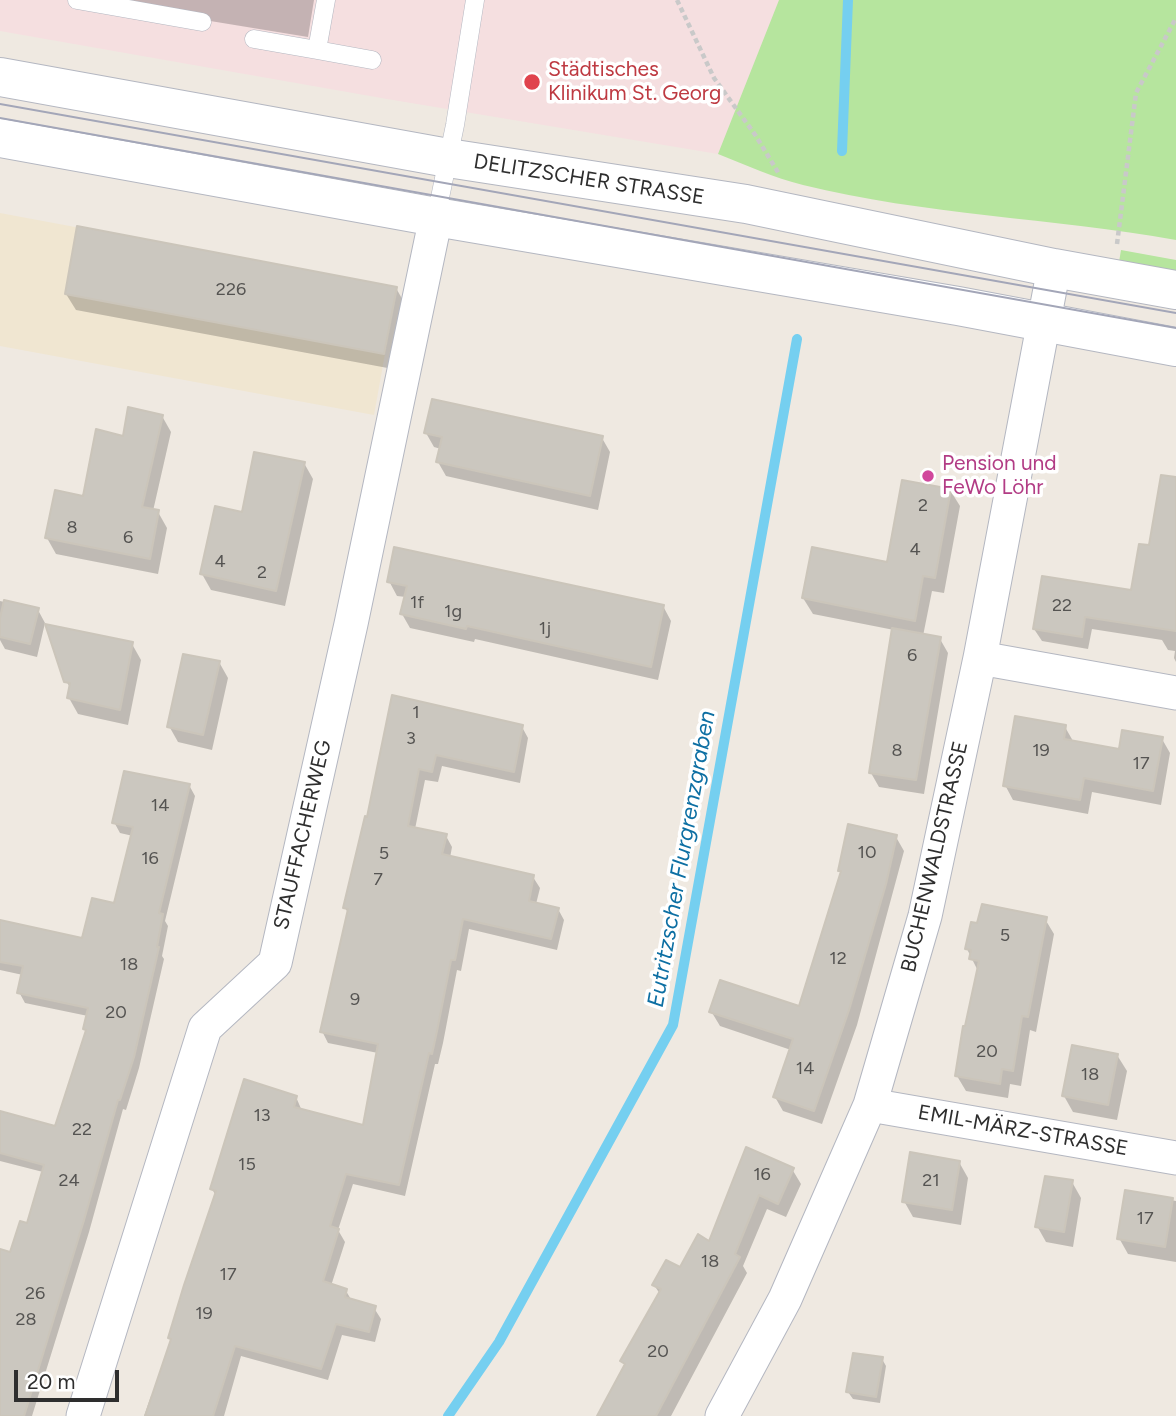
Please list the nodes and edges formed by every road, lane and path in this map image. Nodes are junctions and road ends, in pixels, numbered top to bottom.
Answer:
1 (77, 0) edge
2 (326, 0) edge
3 (475, 0) edge
4 (677, 0) edge
5 (1176, 18) edge
6 (202, 22) dead end
7 (254, 39) dead end
8 (317, 50) junction
9 (372, 60) dead end
10 (0, 77) edge
11 (0, 138) edge
12 (449, 158) junction
13 (783, 183) dead end
14 (436, 217) junction
15 (1118, 240) dead end
16 (1054, 268) junction
17 (1176, 290) edge
18 (1044, 323) junction
19 (1176, 346) edge
20 (980, 659) junction
21 (1176, 693) edge
22 (870, 1105) junction
23 (1176, 1158) edge
24 (83, 1416) edge
25 (722, 1416) edge

1 - 6 lane
2 - 8 lane
3 - 12 lane
4 - 13 path
5 - 15 path
7 - 8 lane
8 - 9 lane
10 - 12 main road, DELITZSCHER STRASSE
11 - 14 main road
12 - 14 lane
12 - 16 main road, DELITZSCHER STRASSE
14 - 18 main road
14 - 24 street, STAUFFACHERWEG
16 - 17 main road, DELITZSCHER STRASSE
16 - 18 street, BUCHENWALDSTRASSE
18 - 19 main road
18 - 20 street, BUCHENWALDSTRASSE
20 - 21 street
20 - 22 street, BUCHENWALDSTRASSE
22 - 23 street, EMIL-MÄRZ-STRASSE
22 - 25 street, BUCHENWALDSTRASSE

